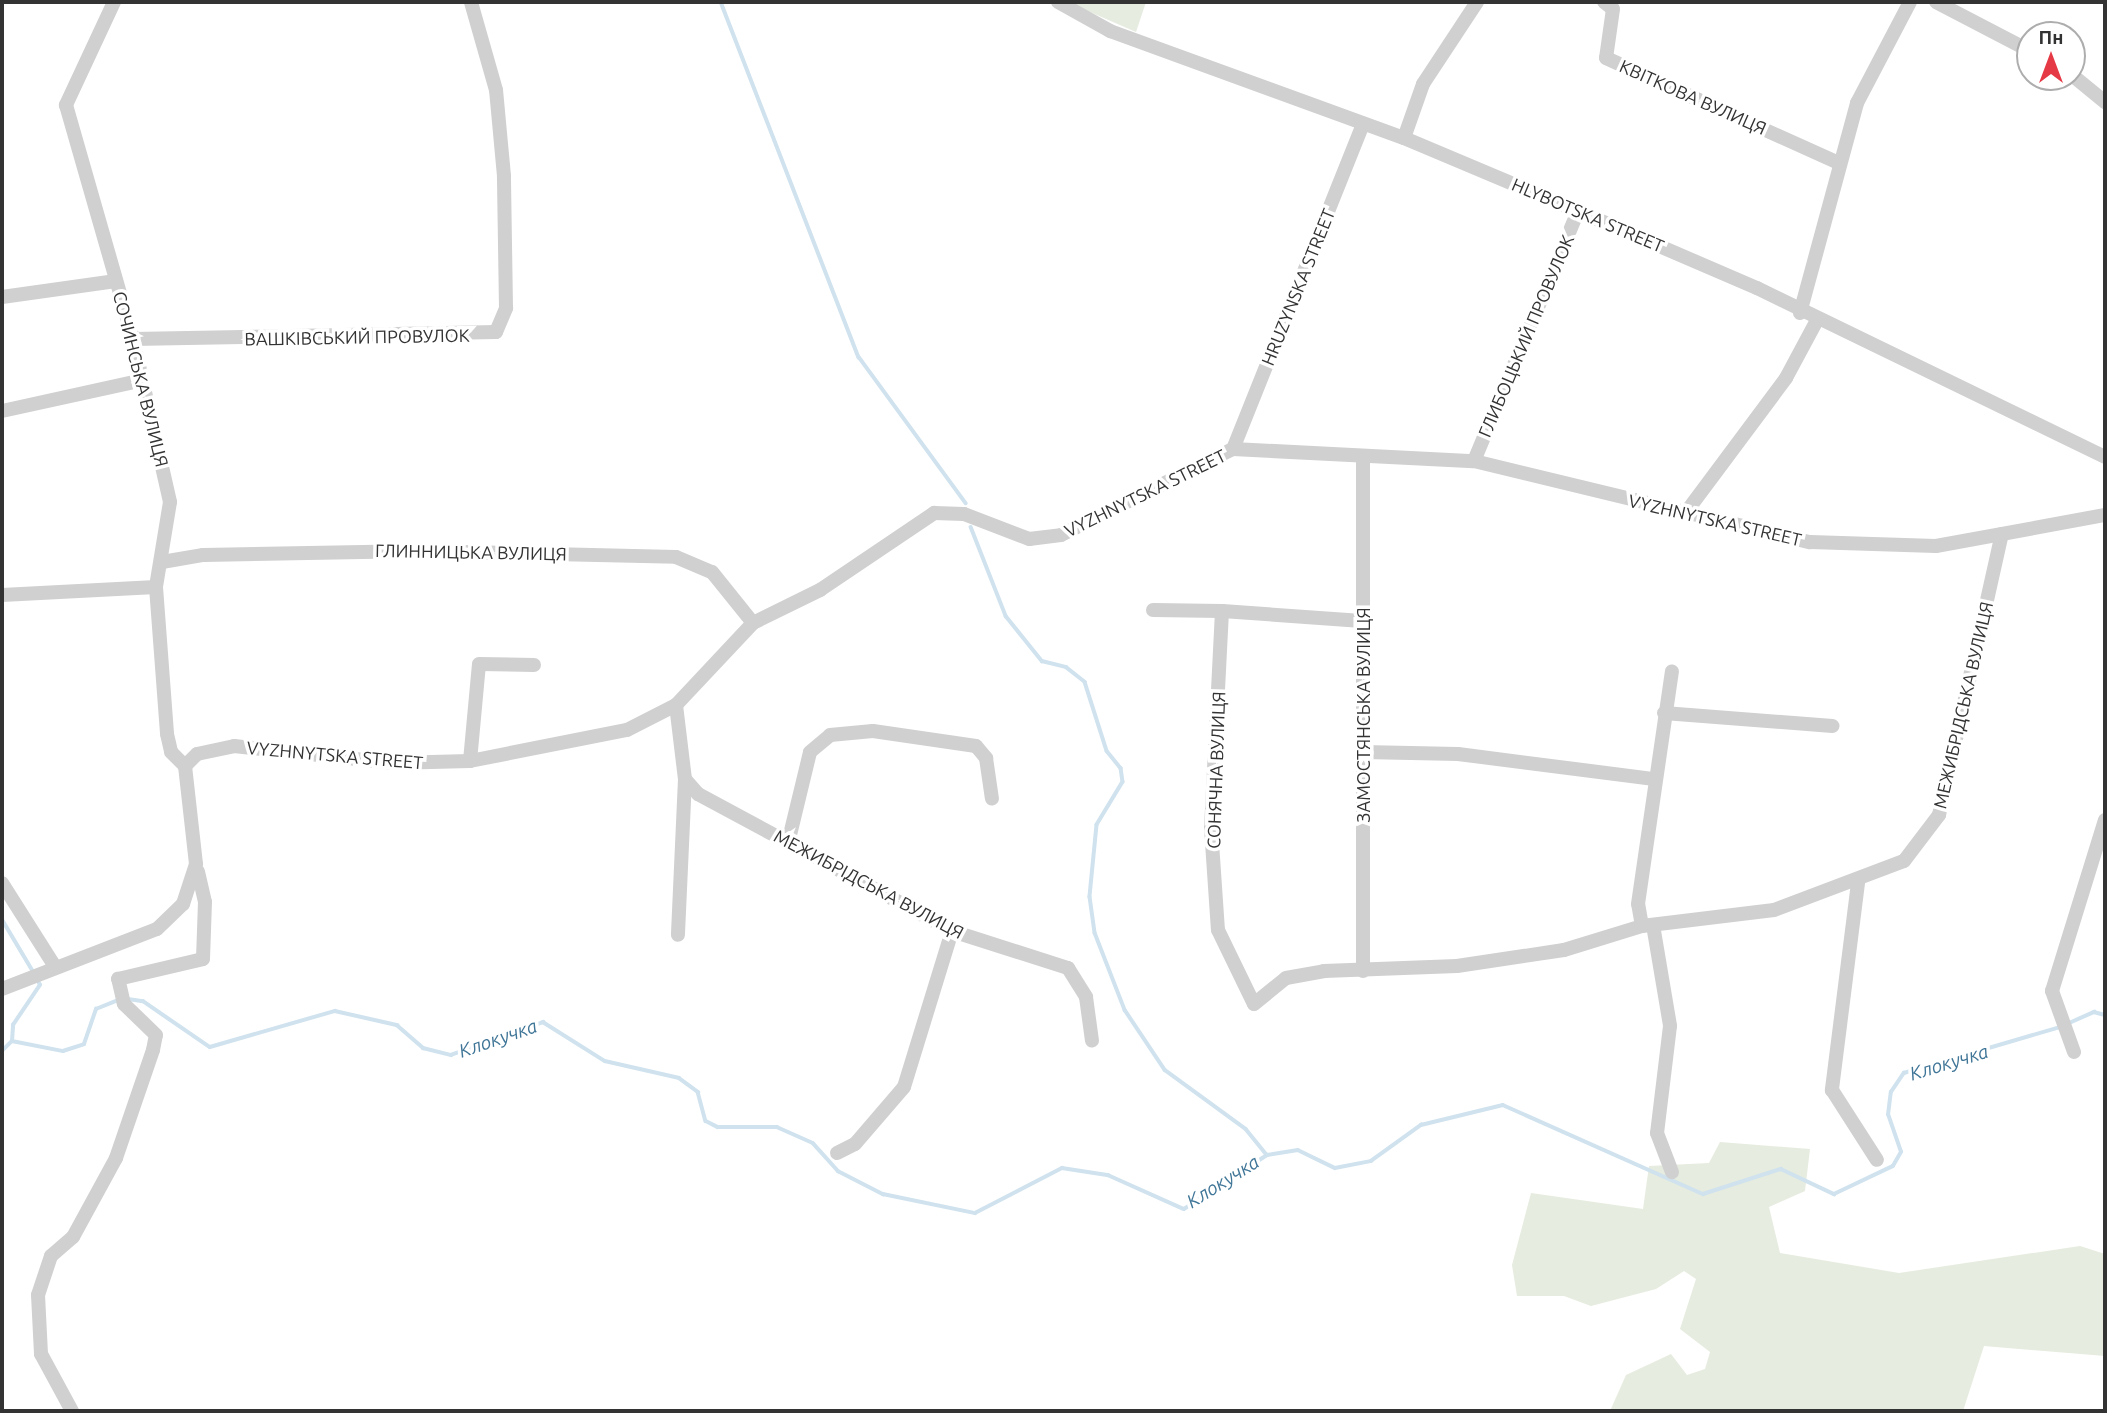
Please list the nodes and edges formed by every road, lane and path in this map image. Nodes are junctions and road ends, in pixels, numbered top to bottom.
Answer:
1 (114, 2) edge
2 (471, 2) edge
3 (1058, 2) edge
4 (1476, 2) edge
5 (1604, 2) edge
6 (1910, 2) edge
7 (1936, 2) edge
8 (2016, 44) edge
9 (2086, 86) edge
10 (2105, 102) edge
11 (1363, 124) junction
12 (1404, 138) junction
13 (1836, 162) junction
14 (1578, 211) junction
15 (116, 281) junction
16 (2, 297) edge
17 (1800, 313) junction
18 (1816, 322) junction
19 (133, 339) junction
20 (143, 380) junction
21 (2, 411) edge
22 (1233, 449) junction
23 (2105, 457) edge
24 (1363, 458) junction
25 (1474, 461) junction
26 (2105, 514) edge
27 (1684, 515) junction
28 (2002, 534) junction
29 (162, 562) junction
30 (156, 587) junction
31 (2, 595) edge
32 (1153, 610) dead end
33 (1222, 611) junction
34 (1362, 621) junction
35 (753, 623) junction
36 (534, 665) dead end
37 (1672, 671) dead end
38 (676, 705) junction
39 (1664, 713) junction
40 (1833, 726) dead end
41 (1363, 752) junction
42 (470, 761) junction
43 (185, 766) junction
44 (685, 779) junction
45 (1654, 779) junction
46 (992, 799) dead end
47 (2105, 820) edge
48 (789, 839) junction
49 (2103, 841) edge
50 (196, 864) junction
51 (2, 883) edge
52 (1858, 883) junction
53 (1648, 925) junction
54 (952, 931) junction
55 (678, 935) dead end
56 (49, 967) junction
57 (1363, 971) junction
58 (2, 989) edge
59 (1254, 1004) joint
60 (1093, 1041) dead end
61 (2074, 1052) dead end
62 (837, 1153) dead end
63 (1878, 1160) dead end
64 (1672, 1172) dead end
65 (72, 1411) edge

1 - 15 street, СОЧИНСЬКА ВУЛИЦЯ
2 - 19 street, ВАШКІВСЬКИЙ ПРОВУЛОК
3 - 11 street, HLYBOTSKA STREET
4 - 12 street
5 - 13 street, КВІТКОВА ВУЛИЦЯ
6 - 13 street
7 - 8 street
9 - 10 street
11 - 12 street, HLYBOTSKA STREET
11 - 22 street, HRUZYNSKA STREET
12 - 14 street, HLYBOTSKA STREET
13 - 17 street
14 - 17 street, HLYBOTSKA STREET
14 - 25 street, ГЛИБОЦЬКИЙ ПРОВУЛОК
15 - 16 street
15 - 19 street, СОЧИНСЬКА ВУЛИЦЯ
17 - 18 street, HLYBOTSKA STREET
18 - 23 street, HLYBOTSKA STREET
18 - 27 street
19 - 20 street, СОЧИНСЬКА ВУЛИЦЯ
20 - 21 street
20 - 29 street, СОЧИНСЬКА ВУЛИЦЯ
22 - 24 street, VYZHNYTSKA STREET
22 - 35 street, VYZHNYTSKA STREET
24 - 25 street, VYZHNYTSKA STREET
24 - 34 street, ЗАМОСТЯНСЬКА ВУЛИЦЯ
25 - 27 street, VYZHNYTSKA STREET
26 - 28 street, VYZHNYTSKA STREET
27 - 28 street, VYZHNYTSKA STREET
28 - 52 street, МЕЖИБРІДСЬКА ВУЛИЦЯ
29 - 30 street, СОЧИНСЬКА ВУЛИЦЯ
29 - 35 street, ГЛИННИЦЬКА ВУЛИЦЯ
30 - 31 street
30 - 43 street, СОЧИНСЬКА ВУЛИЦЯ
32 - 33 street
33 - 34 street
33 - 59 street, СОНЯЧНА ВУЛИЦЯ
34 - 41 street, ЗАМОСТЯНСЬКА ВУЛИЦЯ
35 - 38 street, VYZHNYTSKA STREET
36 - 42 street
37 - 39 street
38 - 42 street, VYZHNYTSKA STREET
38 - 44 street
39 - 40 street
39 - 45 street
41 - 45 street
41 - 57 street, ЗАМОСТЯНСЬКА ВУЛИЦЯ
42 - 43 street, VYZHNYTSKA STREET
43 - 50 street
44 - 48 street, МЕЖИБРІДСЬКА ВУЛИЦЯ
44 - 55 street
45 - 53 street
46 - 48 street
47 - 49 street
48 - 54 street, МЕЖИБРІДСЬКА ВУЛИЦЯ
49 - 61 street
50 - 56 street
50 - 65 street
51 - 56 street
52 - 53 street, МЕЖИБРІДСЬКА ВУЛИЦЯ
52 - 63 street
53 - 57 street, МЕЖИБРІДСЬКА ВУЛИЦЯ
53 - 64 street
54 - 60 street, МЕЖИБРІДСЬКА ВУЛИЦЯ
54 - 62 street
56 - 58 street
57 - 59 street, МЕЖИБРІДСЬКА ВУЛИЦЯ

